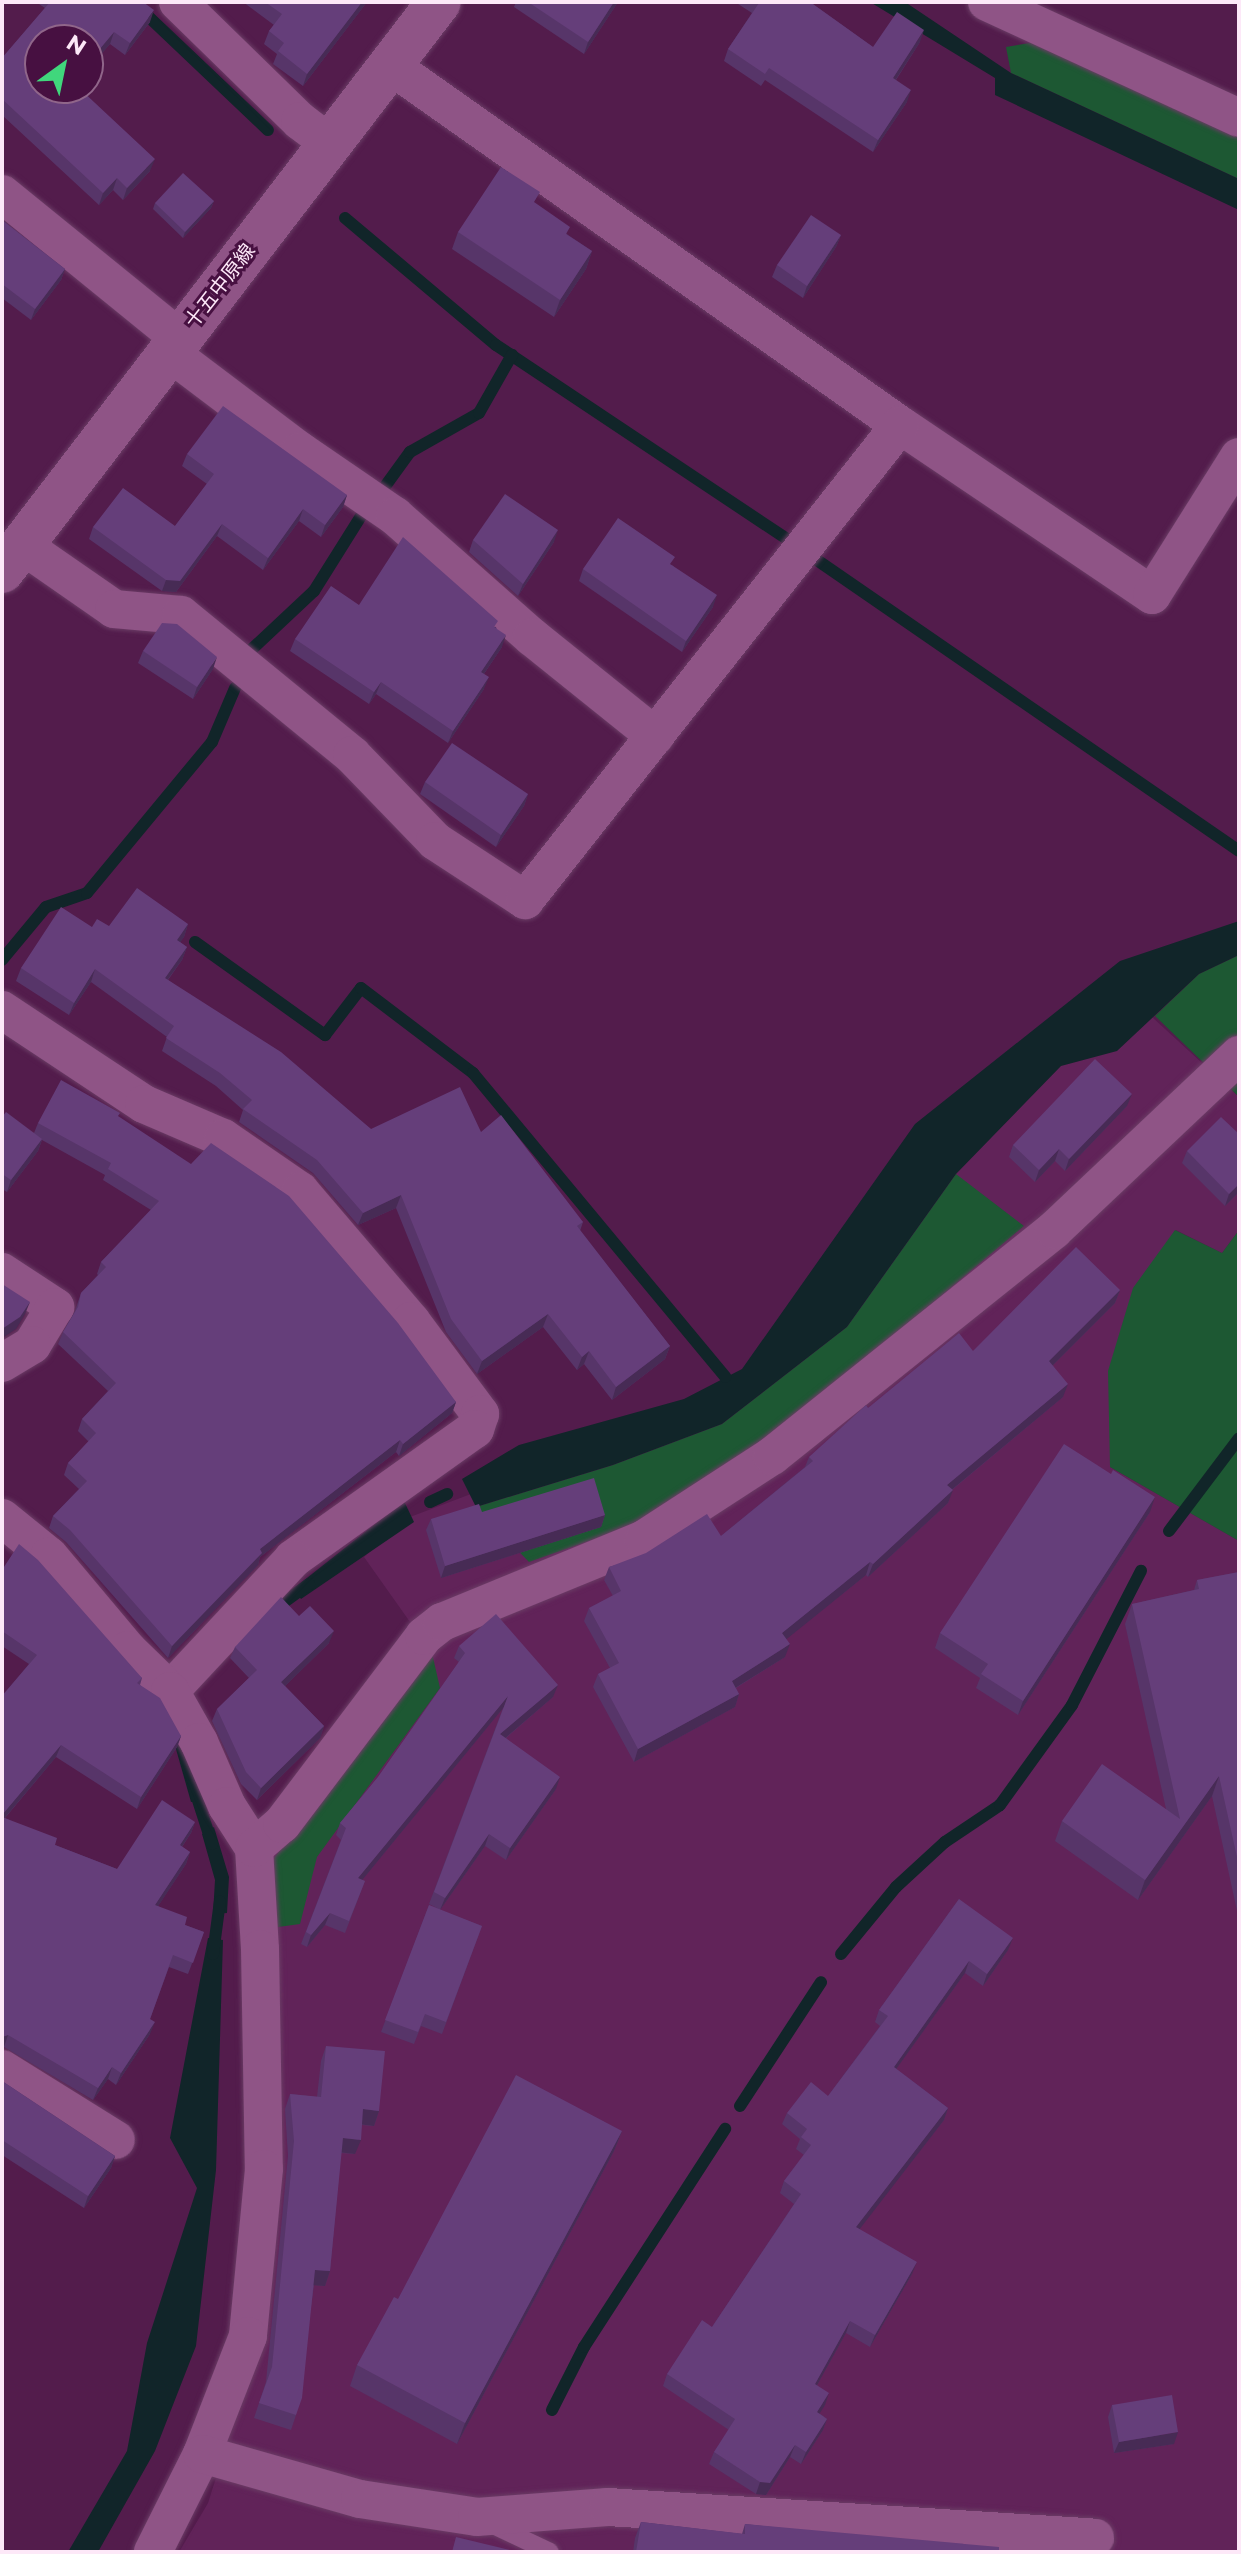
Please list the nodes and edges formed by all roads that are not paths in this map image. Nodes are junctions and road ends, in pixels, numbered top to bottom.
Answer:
1 (178, 2) edge
2 (439, 2) edge
3 (987, 2) edge
4 (391, 66) junction
5 (1239, 118) edge
6 (330, 144) junction
7 (2, 194) edge
8 (174, 345) junction
9 (900, 425) junction
10 (1239, 457) edge
11 (7, 564) edge
12 (655, 736) junction
13 (2, 1010) edge
14 (1239, 1055) edge
15 (2, 1272) edge
16 (2, 1363) edge
17 (2, 1518) edge
18 (170, 1691) junction
19 (254, 1848) junction
20 (2, 2069) edge
21 (116, 2140) dead end
22 (202, 2454) junction
23 (477, 2517) junction
24 (1095, 2538) dead end
25 (153, 2552) edge
26 (550, 2552) edge

1 - 6 street
2 - 4 main road, 十五中原線
3 - 5 street
4 - 6 main road, 十五中原線
4 - 9 street
6 - 8 main road, 十五中原線
7 - 8 street
8 - 11 main road, 十五中原線
8 - 12 street
9 - 10 street
9 - 12 street
11 - 12 street
13 - 18 street
14 - 19 street
15 - 16 street
17 - 18 street
18 - 19 street
19 - 22 street
20 - 21 street
22 - 23 street
22 - 25 street
23 - 24 street
23 - 26 lane

